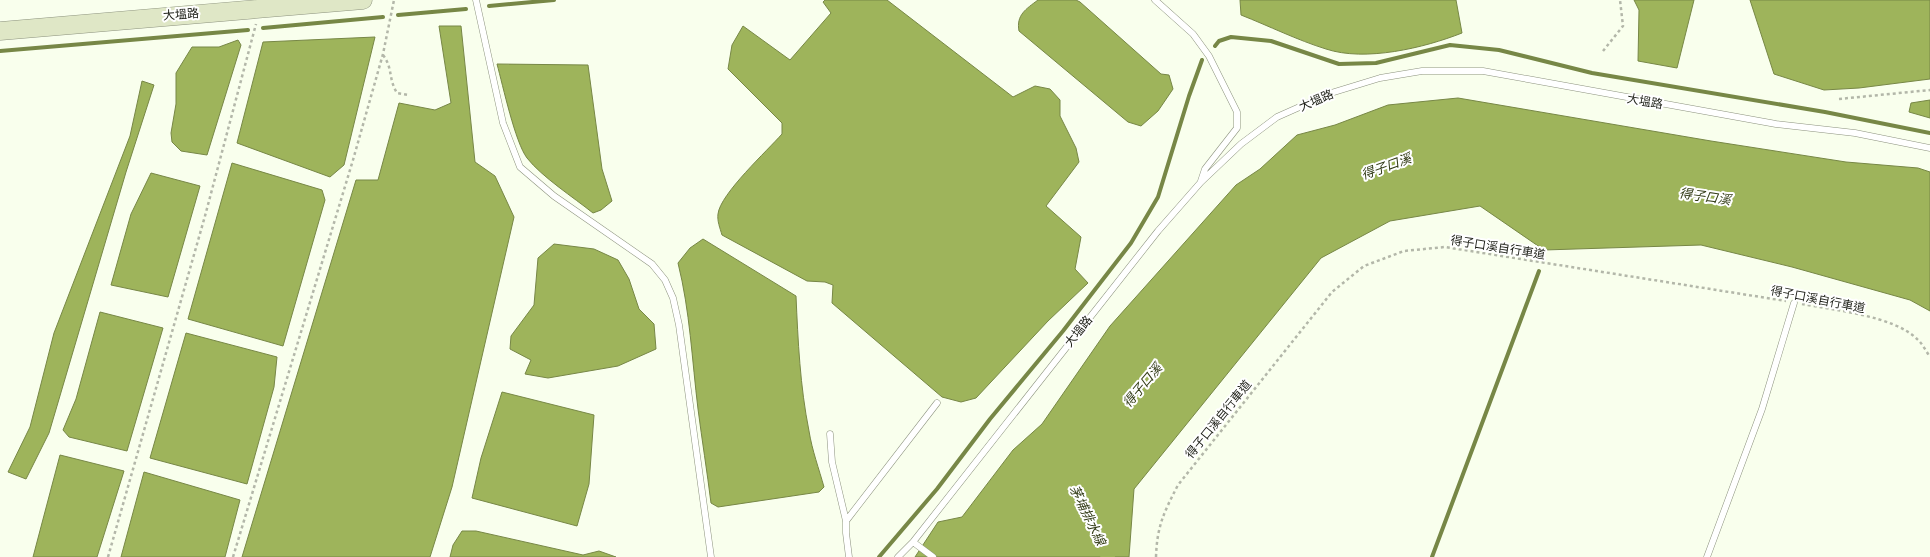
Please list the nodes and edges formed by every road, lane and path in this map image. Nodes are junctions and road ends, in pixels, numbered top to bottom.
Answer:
1 (363, 0) edge
2 (394, 0) edge
3 (476, 0) edge
4 (1155, 0) edge
5 (1620, 0) edge
6 (261, 8) junction
7 (0, 31) edge
8 (1603, 51) dead end
9 (383, 54) junction
10 (1930, 90) edge
11 (408, 95) dead end
12 (1839, 99) dead end
13 (1930, 148) edge
14 (1201, 182) junction
15 (1794, 303) junction
16 (1930, 357) edge
17 (937, 403) dead end
18 (830, 434) dead end
19 (846, 521) junction
20 (913, 542) junction
21 (108, 557) edge
22 (232, 557) edge
23 (711, 557) edge
24 (849, 557) edge
25 (898, 557) edge
26 (933, 557) edge
27 (1156, 557) edge
28 (1707, 557) edge

1 - 6 street, 大塭路
2 - 9 path
3 - 23 lane
4 - 14 lane
5 - 8 path
6 - 7 street, 大塭路
6 - 21 path
9 - 11 path
9 - 22 path
10 - 12 path
13 - 14 lane, 大塭路
14 - 20 lane, 大塭路
15 - 16 path, 得子口溪自行車道
15 - 27 path, 得子口溪自行車道
15 - 28 lane
17 - 19 lane
18 - 19 lane
19 - 24 lane
20 - 25 lane, 大塭路
20 - 26 lane

